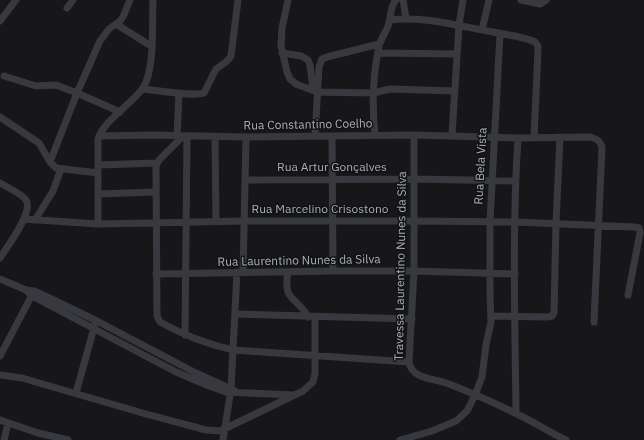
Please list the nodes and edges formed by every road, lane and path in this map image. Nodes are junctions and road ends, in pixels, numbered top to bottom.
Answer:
1 (16, 0) edge
2 (73, 0) edge
3 (130, 0) edge
4 (153, 0) edge
5 (238, 0) edge
6 (288, 0) edge
7 (396, 0) edge
8 (403, 0) edge
9 (463, 0) edge
10 (489, 0) edge
11 (521, 0) edge
12 (543, 2) edge
13 (67, 8) dead end
14 (406, 18) junction
15 (390, 20) junction
16 (0, 21) edge
17 (116, 24) junction
18 (459, 25) junction
19 (482, 30) junction
20 (500, 34) junction
21 (379, 44) junction
22 (151, 46) junction
23 (282, 53) junction
24 (378, 53) junction
25 (457, 54) junction
26 (4, 76) dead end
27 (142, 89) junction
28 (315, 91) junction
29 (455, 91) junction
30 (77, 93) junction
31 (179, 93) junction
32 (373, 93) junction
33 (120, 112) junction
34 (0, 117) edge
35 (375, 135) junction
36 (414, 135) junction
37 (452, 135) junction
38 (99, 136) junction
39 (183, 136) junction
40 (215, 136) junction
41 (316, 136) junction
42 (332, 136) junction
43 (246, 137) junction
44 (494, 137) junction
45 (534, 137) junction
46 (560, 137) junction
47 (518, 138) junction
48 (50, 162) junction
49 (156, 163) junction
50 (61, 169) junction
51 (98, 169) junction
52 (415, 178) junction
53 (245, 180) junction
54 (332, 180) junction
55 (491, 180) junction
56 (515, 181) junction
57 (0, 183) edge
58 (156, 192) junction
59 (98, 194) junction
60 (24, 219) junction
61 (34, 220) junction
62 (332, 221) junction
63 (415, 221) junction
64 (216, 222) junction
65 (244, 222) junction
66 (490, 222) junction
67 (515, 222) junction
68 (157, 223) junction
69 (186, 223) junction
70 (98, 224) junction
71 (556, 224) junction
72 (598, 225) junction
73 (1, 253) edge
74 (333, 271) junction
75 (414, 271) junction
76 (240, 272) junction
77 (288, 272) junction
78 (186, 273) junction
79 (490, 273) junction
80 (156, 274) junction
81 (515, 274) junction
82 (0, 278) edge
83 (31, 293) junction
84 (628, 294) dead end
85 (235, 314) junction
86 (492, 316) junction
87 (514, 316) junction
88 (312, 317) junction
89 (412, 319) junction
90 (594, 322) dead end
91 (95, 325) junction
92 (185, 335) junction
93 (233, 350) junction
94 (0, 356) edge
95 (315, 356) junction
96 (409, 362) junction
97 (0, 375) edge
98 (233, 391) junction
99 (76, 393) junction
100 (295, 395) junction
101 (475, 395) junction
102 (516, 413) junction
103 (0, 420) edge
104 (8, 423) junction
105 (225, 429) junction
106 (6, 439) edge
107 (68, 440) edge
108 (223, 440) edge
109 (400, 440) edge
110 (566, 440) edge

1 - 16 street
2 - 13 street
3 - 17 street
4 - 22 street
5 - 31 street
6 - 23 street
7 - 15 street
8 - 14 street
9 - 18 street
10 - 19 street
11 - 12 street
14 - 15 street
14 - 18 street
15 - 21 street
17 - 22 street
17 - 30 street
18 - 19 street
18 - 25 street
19 - 20 street
20 - 44 street, Rua Bela Vista
20 - 45 street
21 - 24 street
21 - 28 street
22 - 27 street
23 - 28 street
23 - 28 street
24 - 25 street
24 - 32 street
25 - 29 street
26 - 30 street
27 - 31 street
27 - 33 street
28 - 32 street
28 - 41 street
29 - 32 street
29 - 37 street
30 - 33 street
30 - 48 street
31 - 39 street
32 - 35 street
33 - 38 street
34 - 48 street
35 - 36 street, Rua Constantino Coelho
35 - 42 street, Rua Constantino Coelho
36 - 37 street, Rua Constantino Coelho
36 - 52 street, Travessa Laurentino Nunes da Silva
37 - 44 street, Rua Constantino Coelho
38 - 39 street, Rua Constantino Coelho
38 - 51 street
39 - 40 street, Rua Constantino Coelho
39 - 49 street
39 - 69 street
40 - 43 street, Rua Constantino Coelho
40 - 64 street
41 - 42 street, Rua Constantino Coelho
41 - 43 street, Rua Constantino Coelho
42 - 54 street
43 - 53 street
44 - 47 street, Rua Constantino Coelho
44 - 55 street, Rua Bela Vista
45 - 46 street, Rua Constantino Coelho
45 - 47 street, Rua Constantino Coelho
46 - 71 street
46 - 72 street, Rua Constantino Coelho
47 - 56 street
48 - 50 street
49 - 51 street
49 - 58 street
50 - 51 street
50 - 61 street
51 - 59 street
52 - 54 street, Rua Artur Gonçalves
52 - 55 street, Rua Artur Gonçalves
52 - 63 street, Travessa Laurentino Nunes da Silva
53 - 54 street, Rua Artur Gonçalves
53 - 65 street
54 - 62 street
55 - 56 street, Rua Artur Gonçalves
55 - 66 street, Rua Bela Vista
56 - 67 street
57 - 60 street
58 - 59 street
58 - 68 street
59 - 70 street
60 - 61 street, Rua Marcelino Crisostono
60 - 73 street
61 - 70 street, Rua Marcelino Crisostono
62 - 63 street, Rua Marcelino Crisostono
62 - 65 street, Rua Marcelino Crisostono
62 - 74 street
63 - 66 street, Rua Marcelino Crisostono
63 - 75 street, Travessa Laurentino Nunes da Silva
64 - 65 street, Rua Marcelino Crisostono
64 - 69 street, Rua Marcelino Crisostono
65 - 76 street
66 - 67 street, Rua Marcelino Crisostono
66 - 79 street, Rua Bela Vista
67 - 71 street
67 - 81 street
68 - 69 street, Rua Marcelino Crisostono
68 - 70 street, Rua Marcelino Crisostono
68 - 80 street
69 - 78 street
71 - 72 street
71 - 87 street
72 - 84 street
72 - 90 street
74 - 75 street, Rua Laurentino Nunes da Silva
74 - 77 street, Rua Laurentino Nunes da Silva
75 - 79 street, Rua Laurentino Nunes da Silva
75 - 89 street, Travessa Laurentino Nunes da Silva
76 - 77 street, Rua Laurentino Nunes da Silva
76 - 78 street, Rua Laurentino Nunes da Silva
76 - 85 street
77 - 88 street
78 - 80 street, Rua Laurentino Nunes da Silva
78 - 92 street
79 - 81 street, Rua Laurentino Nunes da Silva
79 - 86 street, Rua Bela Vista
80 - 92 street
81 - 87 street
82 - 83 street
83 - 91 street
83 - 94 street
85 - 88 street
85 - 93 street
86 - 87 street
86 - 101 street, Rua Bela Vista
87 - 102 street
88 - 89 street
88 - 95 street
89 - 96 street, Travessa Laurentino Nunes da Silva
91 - 98 street
91 - 99 street
92 - 93 street
93 - 95 street
93 - 98 street
95 - 96 street
95 - 100 street
96 - 101 street, Travessa Laurentino Nunes da Silva
97 - 99 street
98 - 100 street
98 - 105 street
99 - 105 street
100 - 105 street
101 - 102 street, Travessa Laurentino Nunes da Silva
101 - 109 street, Rua Bela Vista
102 - 110 street, Travessa Laurentino Nunes da Silva
103 - 104 street
104 - 106 street
104 - 107 street
105 - 108 street

